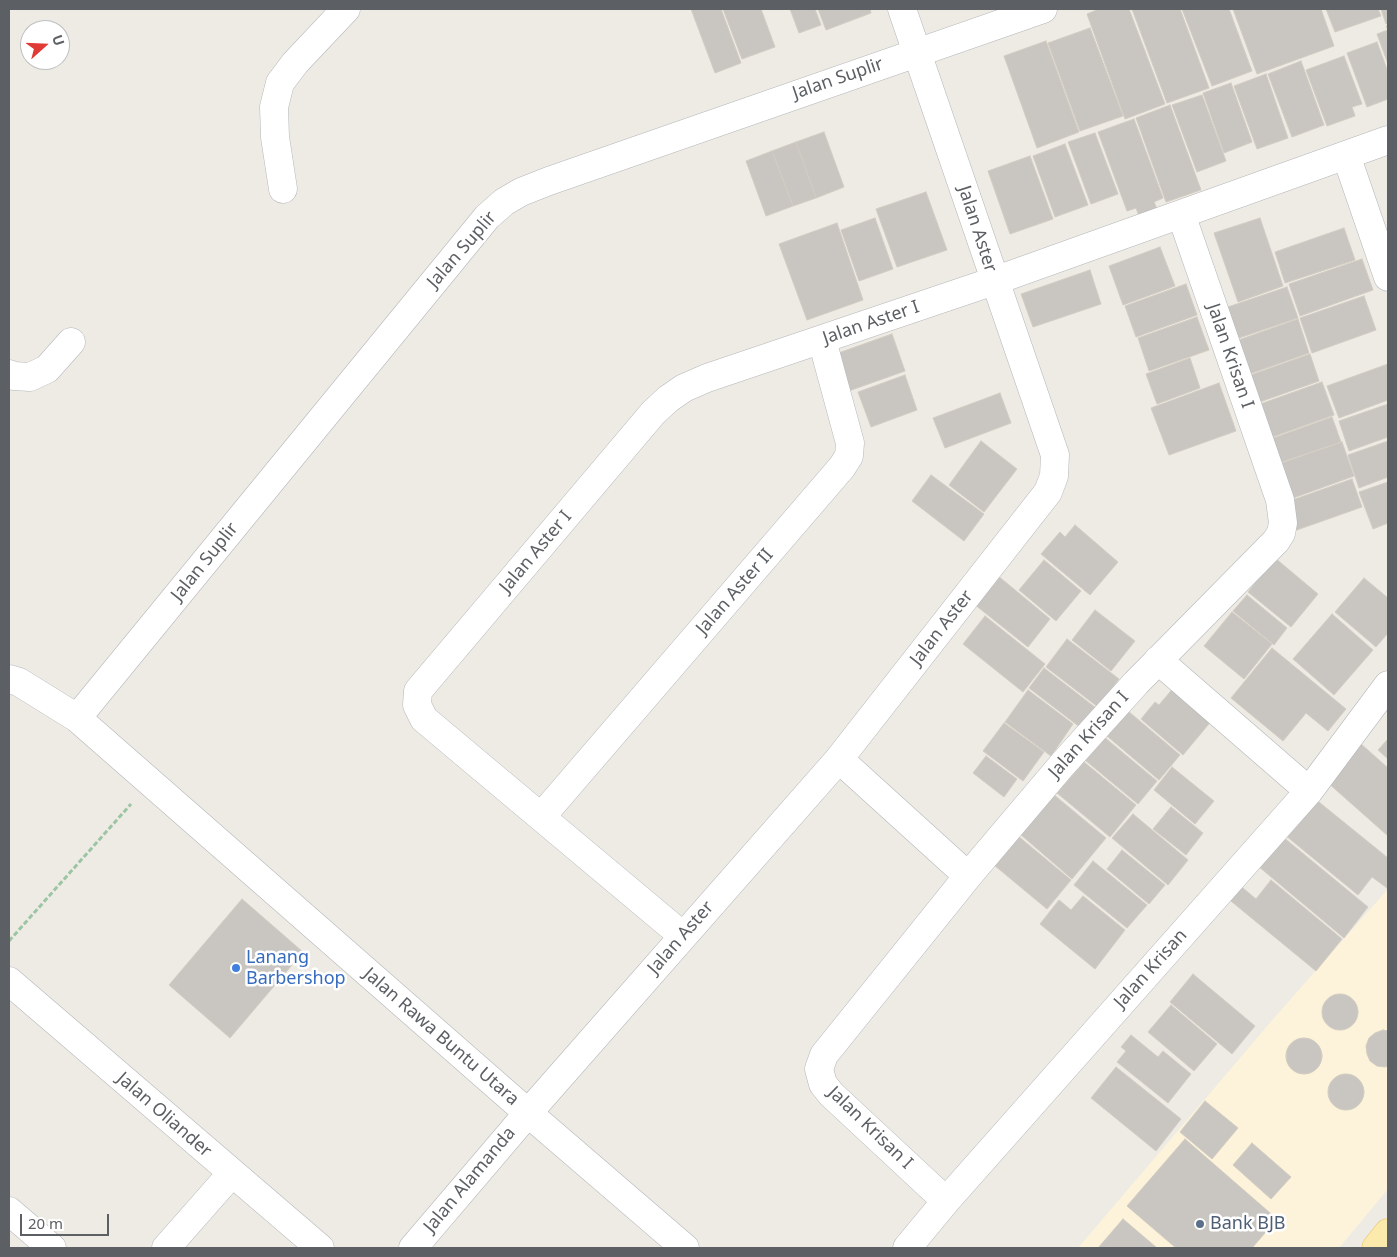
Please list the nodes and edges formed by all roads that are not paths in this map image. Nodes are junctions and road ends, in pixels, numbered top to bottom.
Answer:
1 (346, 9) edge
2 (902, 9) edge
3 (1043, 9) edge
4 (917, 51) junction
5 (1388, 140) edge
6 (1346, 155) junction
7 (283, 189) dead end
8 (1181, 214) junction
9 (1388, 278) edge
10 (994, 281) junction
11 (822, 340) junction
12 (72, 342) dead end
13 (9, 374) edge
14 (1158, 660) junction
15 (9, 678) edge
16 (1388, 685) edge
17 (77, 718) junction
18 (839, 759) junction
19 (1309, 791) junction
20 (541, 818) junction
21 (968, 876) junction
22 (683, 936) junction
23 (9, 981) edge
24 (528, 1112) junction
25 (232, 1173) junction
26 (946, 1200) junction
27 (9, 1211) edge
28 (1388, 1233) edge
29 (52, 1248) edge
30 (166, 1248) edge
31 (320, 1248) edge
32 (413, 1248) edge
33 (685, 1248) edge
34 (906, 1248) edge
35 (1376, 1248) edge

1 - 7 street
2 - 4 street, Jalan Aster
3 - 4 street, Jalan Suplir
4 - 10 street, Jalan Aster
4 - 17 street, Jalan Suplir
5 - 6 street, Jalan Aster I
6 - 8 street, Jalan Aster I
6 - 9 street
8 - 10 street, Jalan Aster I
8 - 14 street, Jalan Krisan I
10 - 11 street, Jalan Aster I
10 - 18 street, Jalan Aster
11 - 20 street, Jalan Aster II
11 - 20 street, Jalan Aster I
12 - 13 street
14 - 19 street
14 - 21 street, Jalan Krisan I
15 - 17 street, Jalan Rawa Buntu Utara
16 - 19 street, Jalan Krisan
17 - 24 street, Jalan Rawa Buntu Utara
18 - 21 street
18 - 22 street, Jalan Aster
19 - 26 street, Jalan Krisan
20 - 22 street, Jalan Aster I
21 - 26 street, Jalan Krisan I
22 - 24 street, Jalan Aster
23 - 25 street, Jalan Oliander
24 - 32 street, Jalan Alamanda
24 - 33 street, Jalan Rawa Buntu Utara
25 - 30 street
25 - 31 street, Jalan Oliander
26 - 34 street, Jalan Krisan
27 - 29 street
28 - 35 main road

